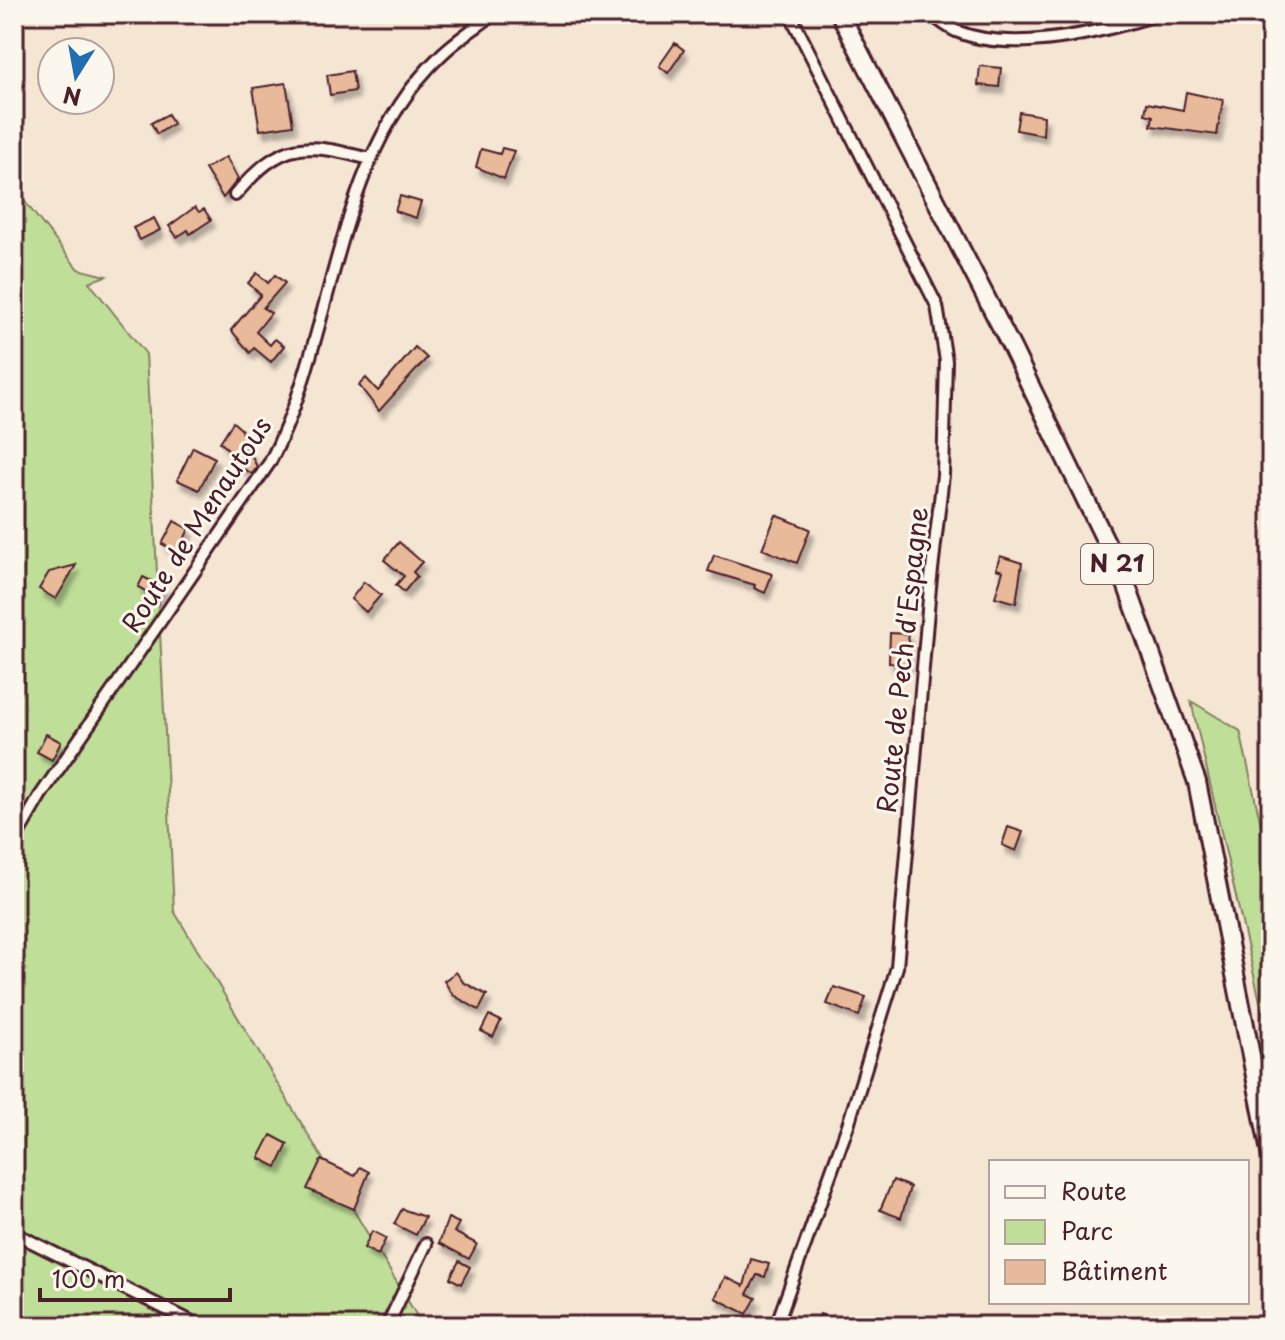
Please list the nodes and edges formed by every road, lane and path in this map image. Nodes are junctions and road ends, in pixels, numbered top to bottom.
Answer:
1 (494, 14) edge
2 (790, 14) edge
3 (840, 14) edge
4 (930, 14) edge
5 (1159, 14) edge
6 (370, 159) junction
7 (235, 195) dead end
8 (14, 841) edge
9 (1271, 1157) edge
10 (14, 1233) edge
11 (426, 1244) dead end
12 (200, 1326) edge
13 (387, 1326) edge
14 (776, 1326) edge

1 - 6 street, Route de Menautous
2 - 14 street, Route de Pech d'Espagne
3 - 9 main road, N 21
4 - 5 street
6 - 7 street
6 - 8 street, Route de Menautous
10 - 12 street
11 - 13 street

